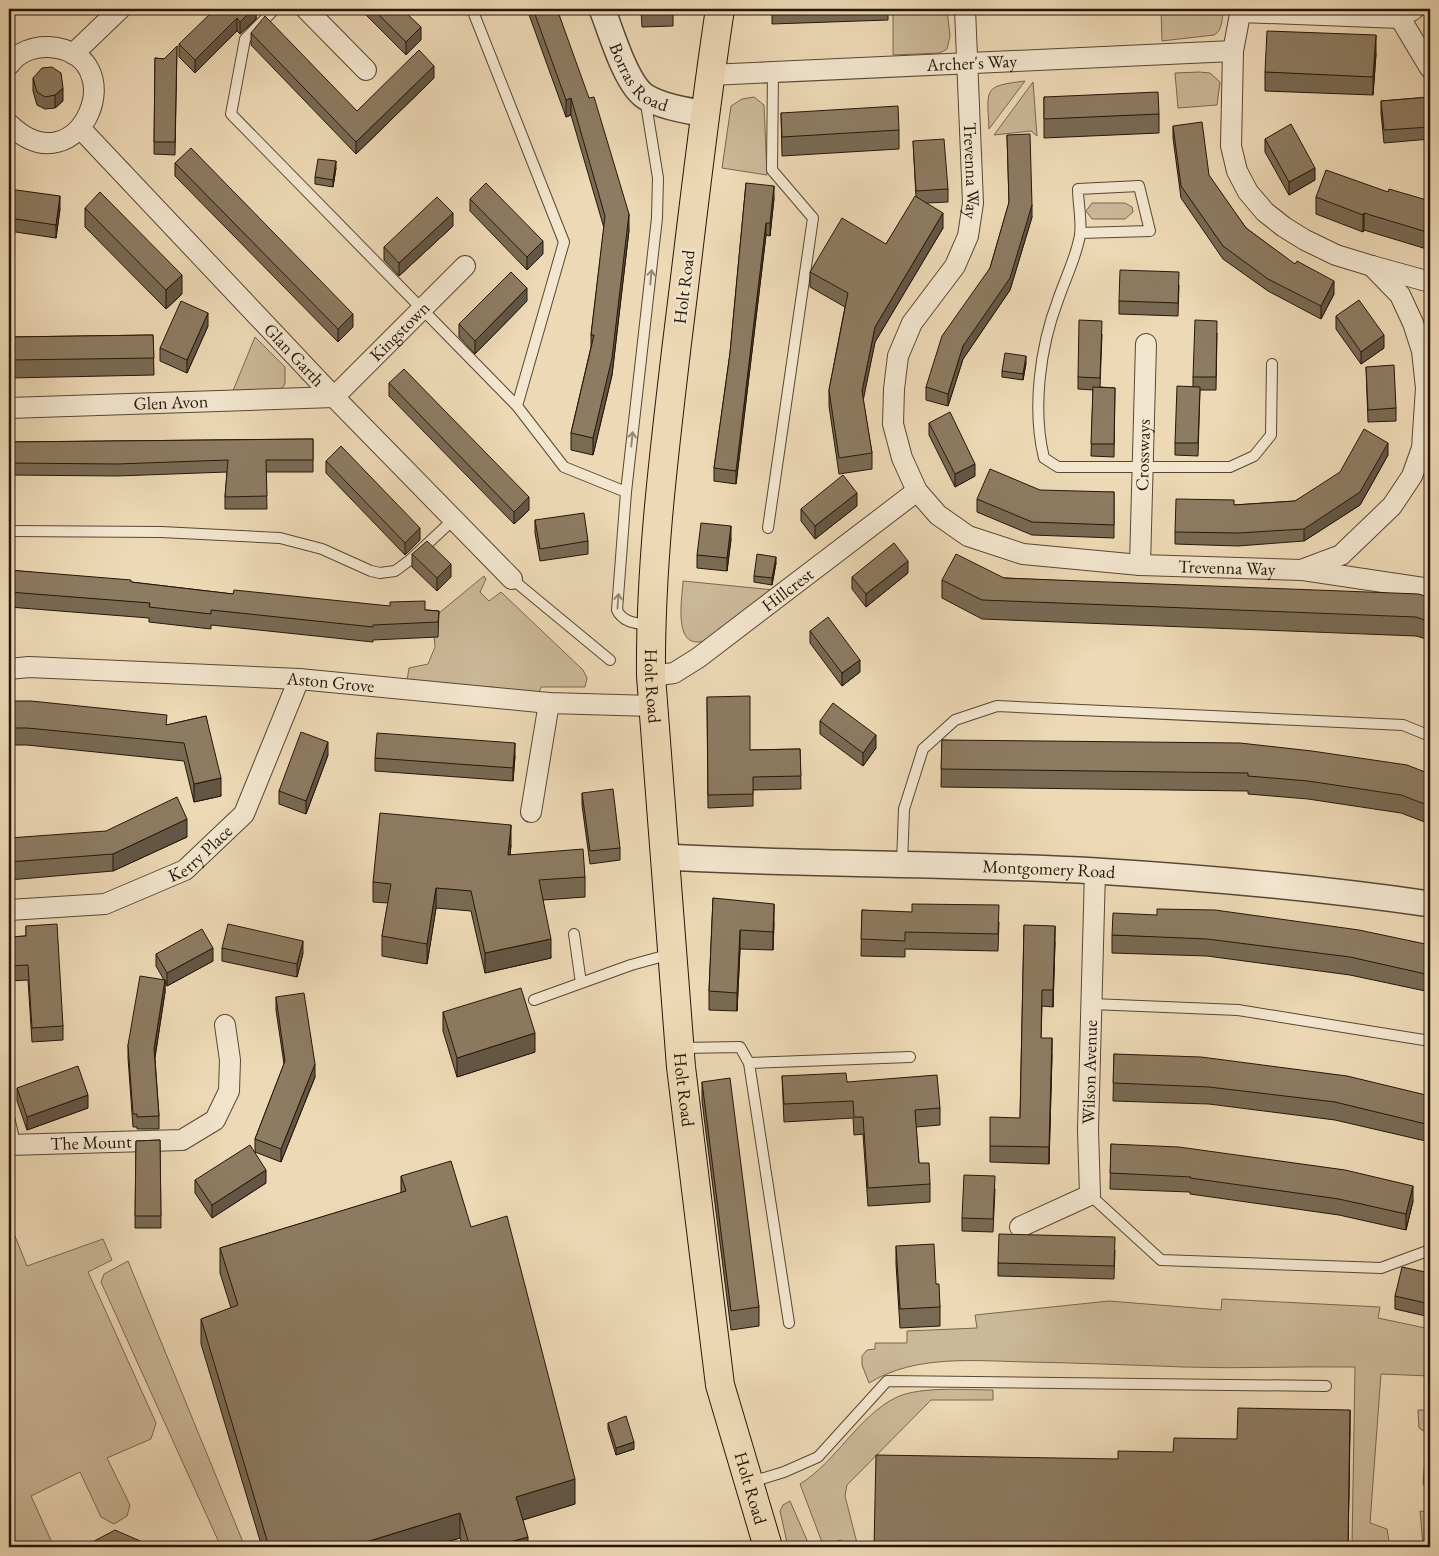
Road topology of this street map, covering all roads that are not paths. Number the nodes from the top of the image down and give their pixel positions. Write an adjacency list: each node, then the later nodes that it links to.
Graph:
1 (120, 9): 11 (street)
2 (275, 9): 26 (lane)
3 (306, 9): 15 (street)
4 (472, 9): 30 (lane)
5 (602, 9): 18 (street, Borras Road)
6 (720, 9): 17 (main road, Holt Road)
7 (965, 9): 13 (street, Trevenna Way)
8 (1241, 11): 9 (street); 10 (street, Trevenna Way)
9 (1407, 14): 14 (street)
10 (1234, 52): 13 (street, Archer's Way); 24 (street, Trevenna Way)
11 (73, 54): 12 (street); 21 (street)
12 (10, 60)
13 (968, 63): 16 (street, Archer's Way); 33 (street, Trevenna Way)
14 (1430, 68)
15 (366, 70)
16 (774, 71): 17 (street, Archer's Way); 36 (lane)
17 (710, 75): 19 (main road, Holt Road)
18 (644, 96): 19 (street, Borras Road); 34 (lane, Holt Road, one-way to 18)
19 (705, 114): 42 (main road, Holt Road)
20 (9, 124): 21 (street)
21 (80, 128): 29 (street, Glan Garth)
22 (1080, 234): 22 (lane); 32 (lane)
23 (465, 266): 26 (street, Kingstown)
24 (1372, 266): 25 (street); 39 (street, Trevenna Way)
25 (1430, 282)
26 (422, 309): 29 (street, Kingstown); 30 (lane)
27 (1146, 344): 32 (street, Crossways)
28 (1272, 364): 32 (lane)
29 (334, 397): 31 (street, Glen Avon); 35 (street, Glan Garth)
30 (517, 406): 34 (lane)
31 (9, 408)
32 (1143, 466): 38 (street, Crossways)
33 (917, 491): 38 (street, Trevenna Way); 45 (street, Hillcrest)
34 (626, 492): 42 (lane, Holt Road, one-way to 34)
35 (454, 519): 37 (lane); 40 (street, Glan Garth)
36 (768, 528)
37 (9, 530)
38 (1140, 565): 39 (street, Trevenna Way)
39 (1301, 570): 41 (street)
40 (512, 579): 43 (lane)
41 (1430, 589)
42 (651, 626): 45 (main road, Holt Road)
43 (610, 660)
44 (9, 669): 46 (street, Aston Grove)
45 (651, 676): 48 (main road, Holt Road)
46 (299, 679): 47 (street, Aston Grove); 55 (street, Kerry Place)
47 (549, 703): 48 (street, Aston Grove); 50 (street)
48 (652, 706): 51 (main road, Holt Road)
49 (1430, 736): 52 (lane)
50 (531, 812)
51 (665, 856): 52 (street, Montgomery Road); 57 (main road, Holt Road)
52 (902, 865): 53 (street, Montgomery Road)
53 (1095, 871): 54 (street, Montgomery Road); 60 (street, Wilson Avenue)
54 (1430, 904)
55 (9, 910)
56 (574, 934): 58 (lane)
57 (672, 954): 58 (lane); 63 (main road, Holt Road)
58 (581, 983): 59 (lane)
59 (534, 1000)
60 (1092, 1004): 62 (lane); 68 (street, Wilson Avenue)
61 (225, 1025): 67 (street, The Mount)
62 (1430, 1041)
63 (680, 1048): 65 (lane); 73 (main road, Holt Road)
64 (910, 1057): 65 (lane)
65 (749, 1063): 71 (lane)
66 (9, 1117): 67 (lane)
67 (12, 1144)
68 (1090, 1195): 69 (street); 70 (lane)
69 (1020, 1227)
70 (1430, 1250)
71 (789, 1323)
72 (1326, 1386): 73 (lane)
73 (748, 1483): 74 (main road, Holt Road)
74 (768, 1547)

